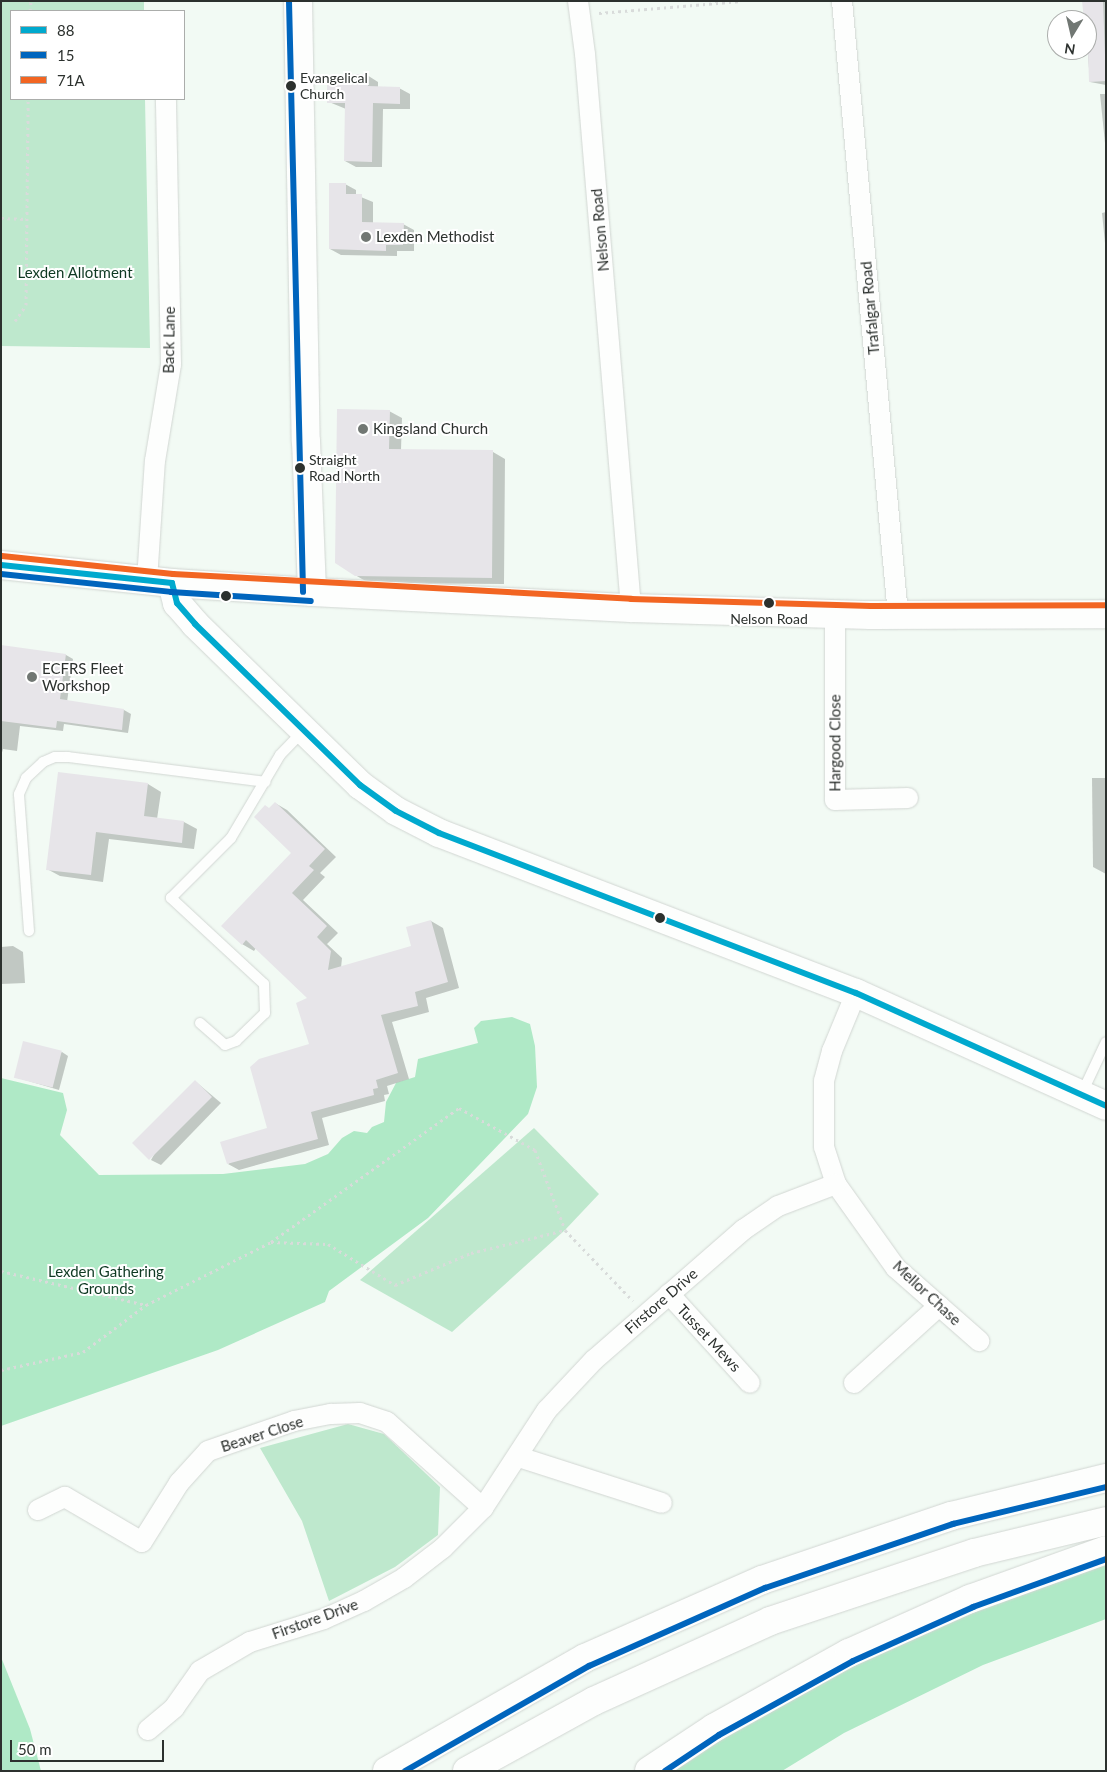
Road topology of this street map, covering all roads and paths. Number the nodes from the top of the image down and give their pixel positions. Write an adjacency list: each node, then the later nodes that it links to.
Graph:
1 (298, 1): 12 (main road)
2 (741, 1): 4 (path)
3 (842, 1): 16 (street, Trafalgar Road)
4 (580, 8): 13 (street, Nelson Road)
5 (28, 100): 8 (path)
6 (166, 100): 11 (street, Back Lane)
7 (1, 218): 8 (path)
8 (27, 219): 9 (path)
9 (15, 321)
10 (1, 565): 11 (main road)
11 (159, 581): 12 (main road); 17 (main road)
12 (312, 592): 13 (main road)
13 (631, 608): 14 (main road)
14 (835, 614): 16 (main road); 19 (street, Hargood Close)
15 (1106, 614): 16 (main road)
16 (898, 615)
17 (303, 731): 18 (lane); 21 (main road)
18 (264, 782): 20 (lane); 22 (lane)
19 (908, 798)
20 (29, 931)
21 (856, 993): 24 (main road); 26 (street, Mellor Chase)
22 (200, 1023)
23 (1106, 1042): 24 (lane)
24 (1081, 1094): 25 (main road)
25 (1106, 1106)
26 (836, 1184): 30 (street, Firstore Drive); 32 (street, Mellor Chase)
27 (565, 1230): 28 (path); 28 (path); 33 (path)
28 (271, 1242): 31 (path)
29 (1, 1271): 31 (path)
30 (669, 1294): 33 (street, Firstore Drive); 36 (street, Tusset Mews)
31 (146, 1305): 35 (path)
32 (940, 1306): 34 (street, Mellor Chase); 37 (street)
33 (645, 1314): 38 (street, Firstore Drive)
34 (979, 1341)
35 (1, 1370)
36 (750, 1383)
37 (854, 1384)
38 (518, 1457): 40 (street); 41 (street, Firstore Drive)
39 (1106, 1478): 46 (main road)
40 (662, 1503)
41 (483, 1508): 42 (street, Beaver Close); 45 (street, Firstore Drive)
42 (38, 1510)
43 (1106, 1522): 47 (main road)
44 (1106, 1550): 48 (main road)
45 (148, 1730)
46 (387, 1771)
47 (466, 1771)
48 (649, 1771)

